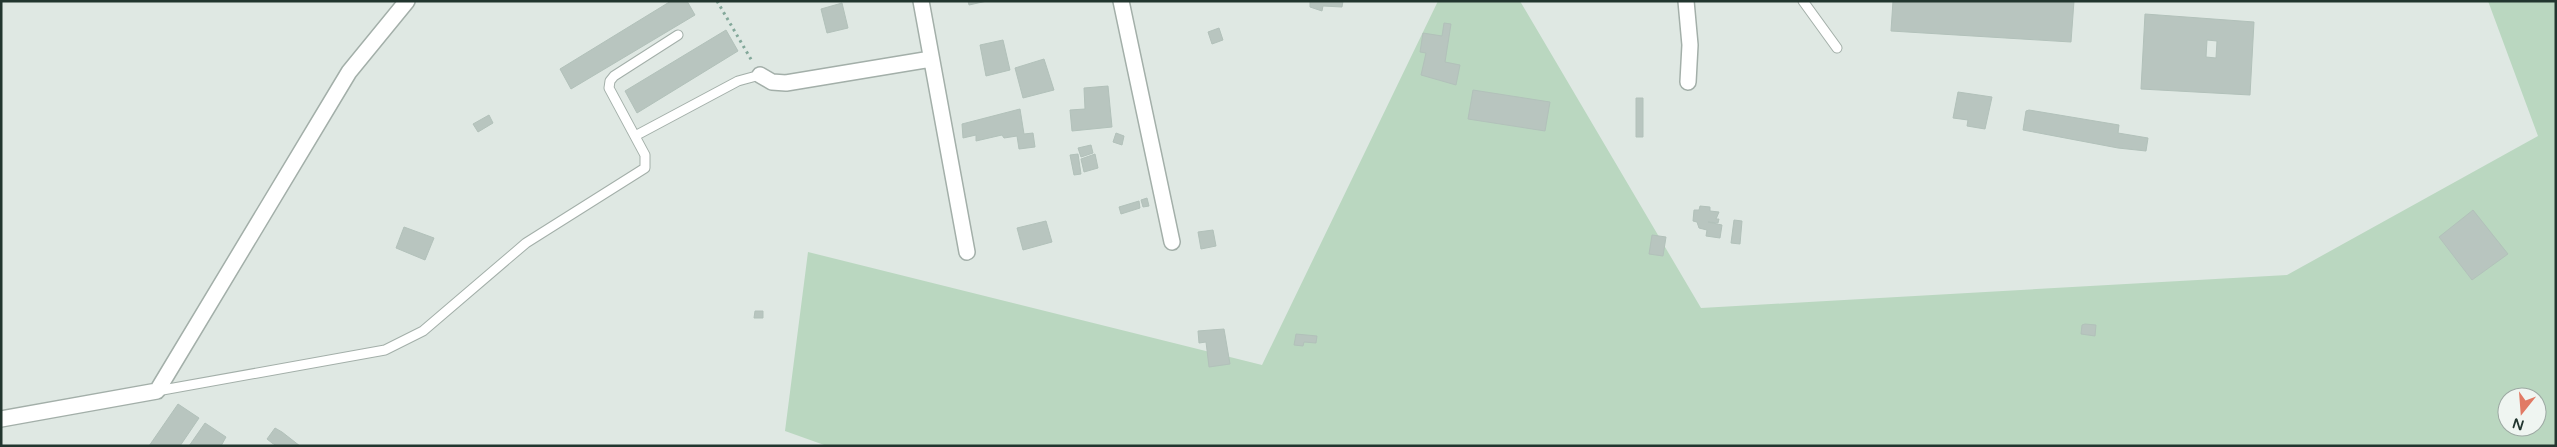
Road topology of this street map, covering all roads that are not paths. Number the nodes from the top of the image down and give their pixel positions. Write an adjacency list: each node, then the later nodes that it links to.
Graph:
1 (407, 1): 14 (street)
2 (921, 1): 8 (street)
3 (1121, 1): 12 (street)
4 (1686, 1): 10 (street)
5 (1803, 1): 7 (lane)
6 (678, 35): 11 (lane)
7 (1837, 48)
8 (931, 59): 9 (street); 13 (street)
9 (760, 75): 11 (lane)
10 (1688, 82)
11 (635, 136): 14 (lane)
12 (1172, 242)
13 (967, 252)
14 (157, 391): 15 (street)
15 (1, 420)

